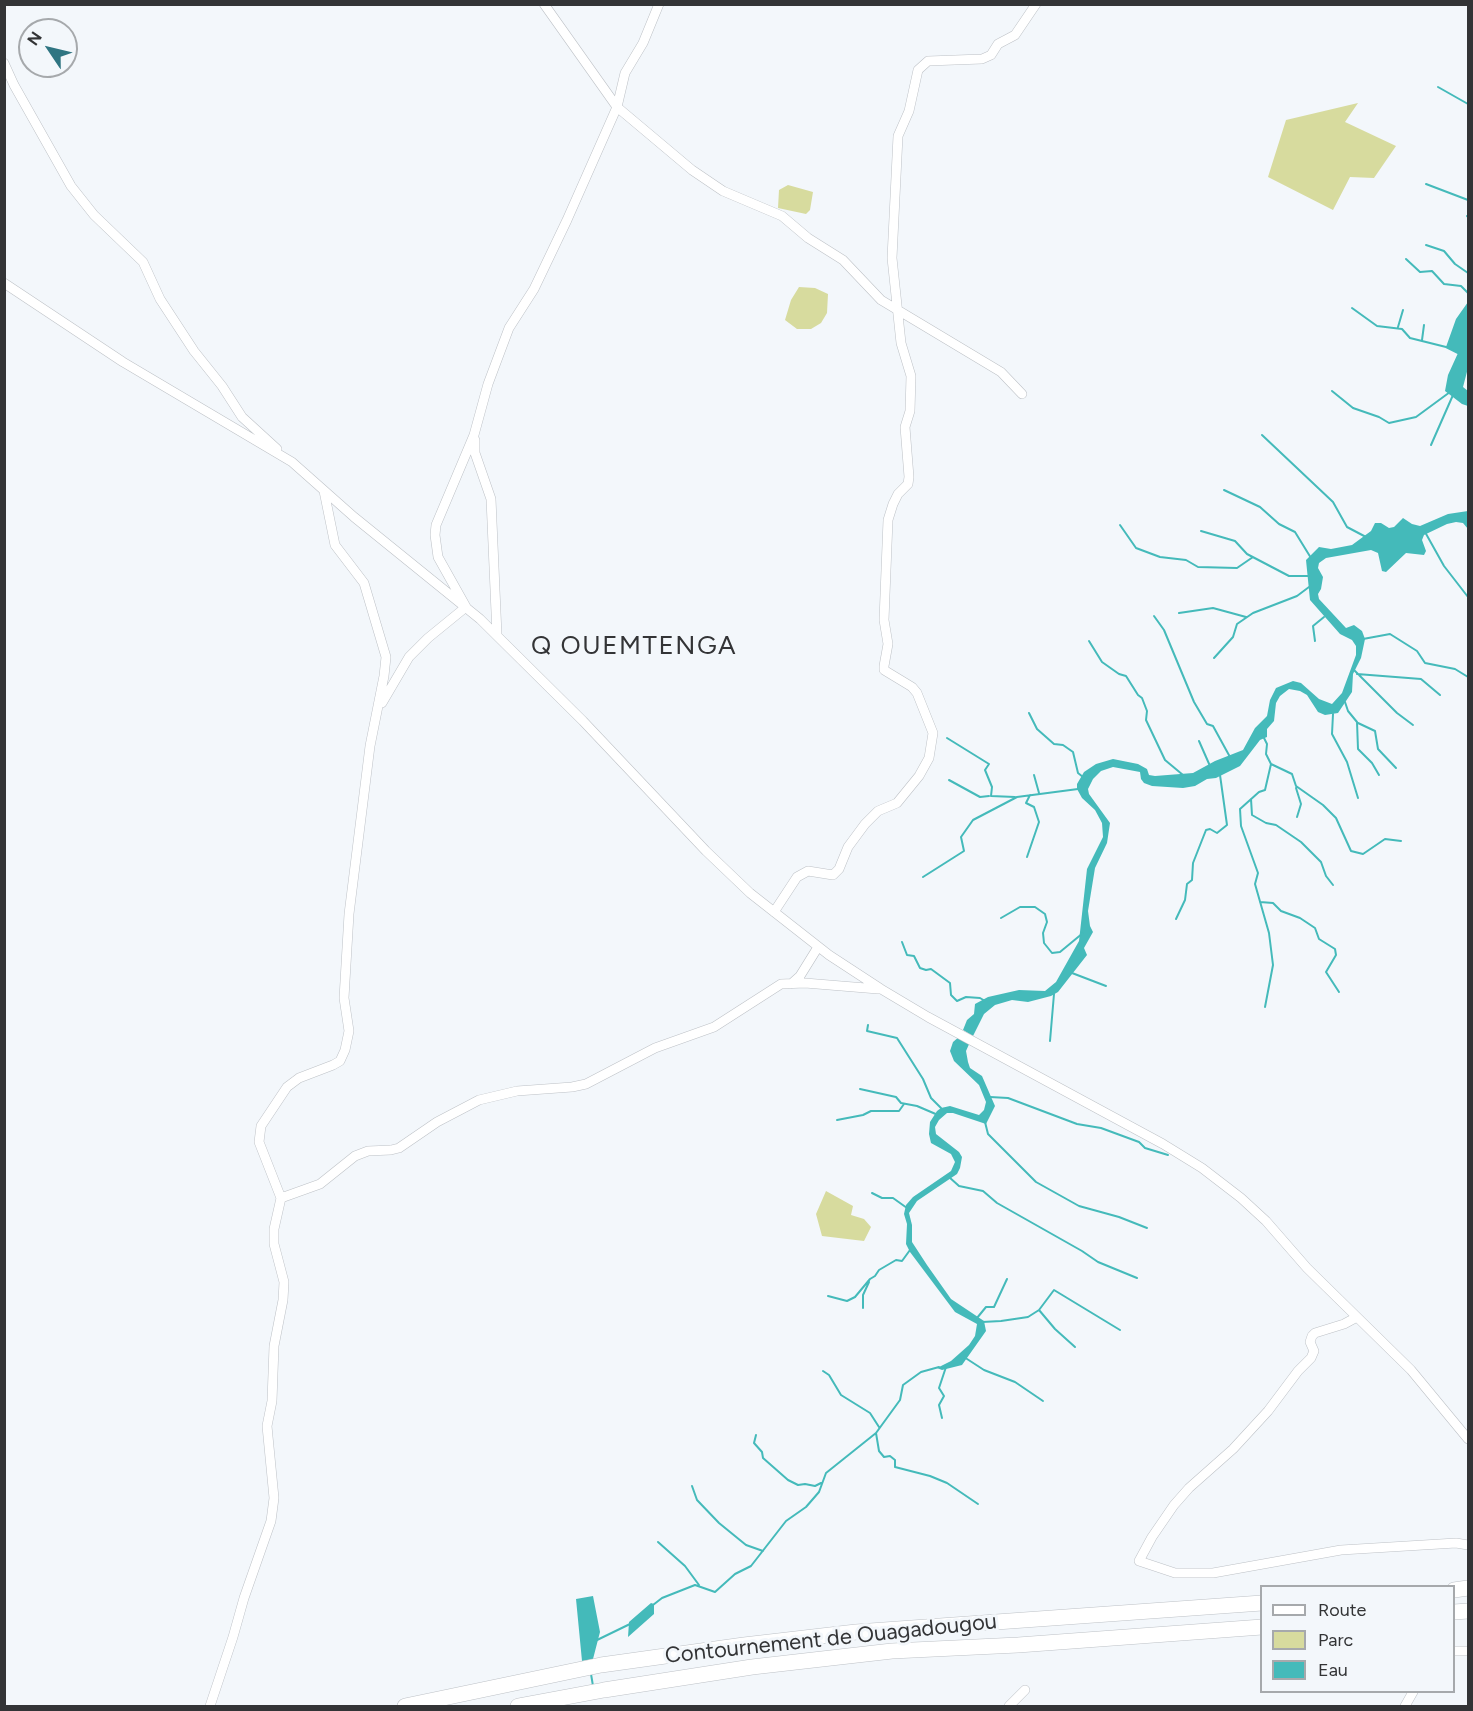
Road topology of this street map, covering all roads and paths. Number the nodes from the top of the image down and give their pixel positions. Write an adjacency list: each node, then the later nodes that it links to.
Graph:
1 (544, 4): 5 (street)
2 (659, 4): 5 (street)
3 (1036, 4): 7 (street)
4 (4, 63): 10 (street)
5 (617, 107): 7 (street); 9 (street)
6 (4, 283): 10 (street)
7 (896, 311): 8 (street); 15 (street)
8 (1022, 394)
9 (474, 435): 12 (street); 13 (street)
10 (292, 462): 11 (street)
11 (324, 491): 12 (street); 14 (street)
12 (465, 607): 13 (street); 14 (street)
13 (496, 635): 15 (street)
14 (377, 710): 19 (street)
15 (774, 912): 16 (street)
16 (818, 947): 17 (street); 18 (street)
17 (790, 984): 18 (street); 19 (street)
18 (880, 989): 20 (street)
19 (281, 1198): 27 (street)
20 (1357, 1317): 21 (street); 22 (street)
21 (1468, 1439)
22 (1468, 1545)
23 (1260, 1603): 28 (highway, Contournement de Ouagadougou)
24 (1260, 1626): 29 (highway, Contournement de Ouagadougou)
25 (1025, 1690): 30 (street)
26 (1412, 1693): 31 (street)
27 (210, 1707)
28 (405, 1707)
29 (518, 1707)
30 (1009, 1707)
31 (1405, 1707)

